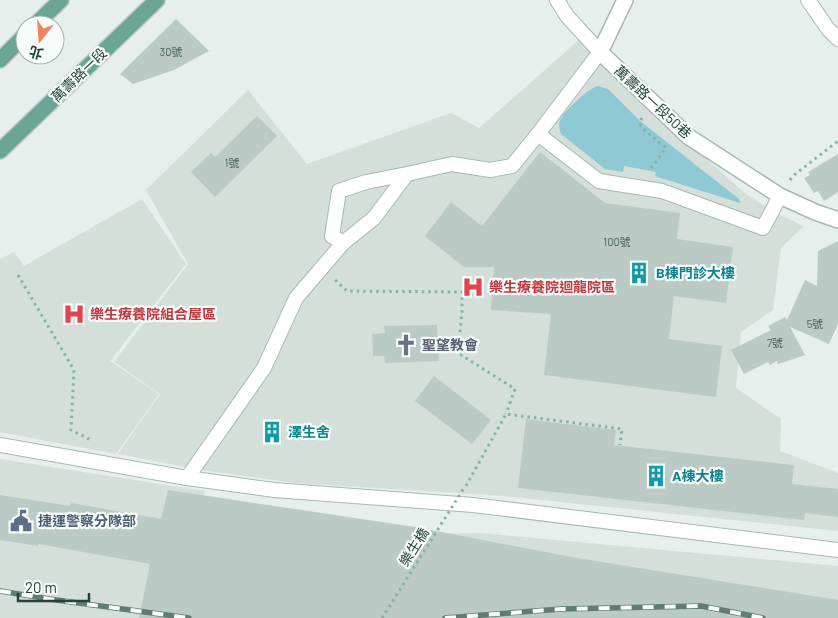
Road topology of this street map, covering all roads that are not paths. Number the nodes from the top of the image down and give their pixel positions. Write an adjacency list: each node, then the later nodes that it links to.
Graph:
1 (61, 0): 6 (main road)
2 (157, 0): 12 (main road, 萬壽路一段)
3 (557, 0): 9 (lane)
4 (625, 0): 9 (street)
5 (808, 0): 7 (lane)
6 (45, 15)
7 (838, 39)
8 (15, 45): 10 (main road)
9 (600, 52): 11 (lane); 14 (street, 萬壽路一段50巷)
10 (0, 60)
11 (538, 134): 13 (lane); 14 (lane)
12 (0, 151)
13 (407, 174): 16 (lane); 16 (lane)
14 (780, 196): 15 (street, 萬壽路一段50巷)
15 (838, 220)
16 (343, 243): 18 (lane)
17 (0, 445): 18 (lane)
18 (187, 478): 19 (lane)
19 (838, 550)

